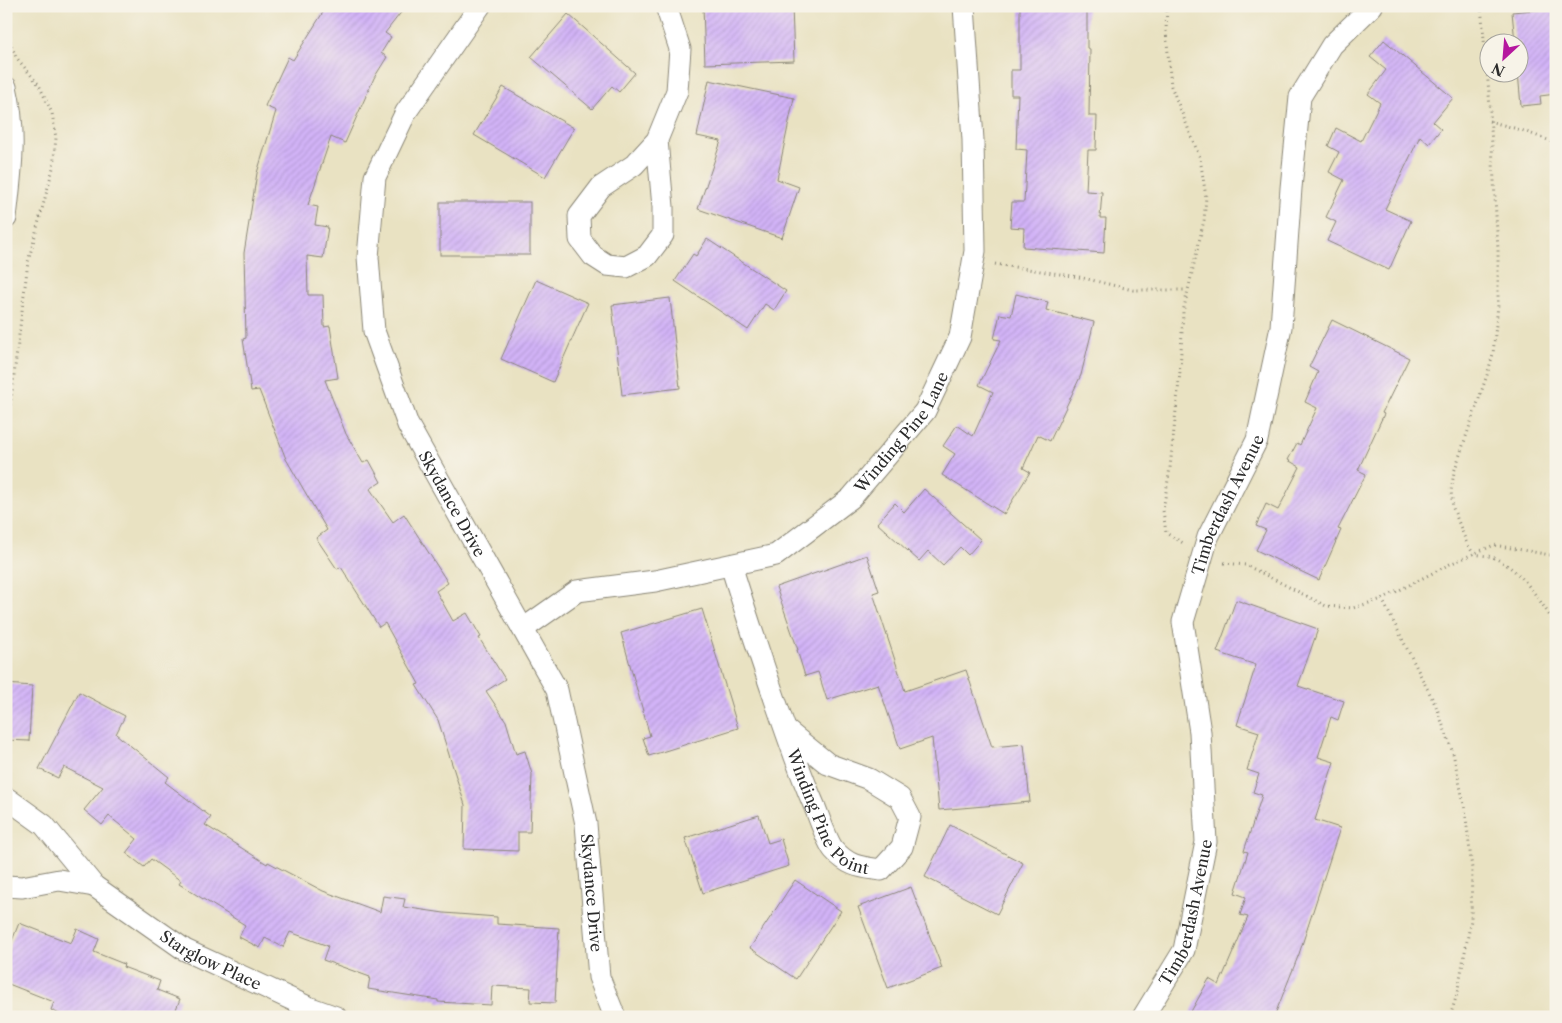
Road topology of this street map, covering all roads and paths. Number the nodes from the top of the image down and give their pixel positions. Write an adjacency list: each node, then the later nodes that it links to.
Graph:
1 (480, 6): 22 (street, Skydance Drive)
2 (666, 6): 10 (street)
3 (964, 6): 13 (street, Winding Pine Lane)
4 (1167, 6): 14 (path)
5 (1372, 6): 17 (street, Timberdash Avenue)
6 (1481, 6): 9 (path)
7 (6, 32): 15 (path)
8 (6, 87): 12 (street)
9 (1489, 121): 11 (path); 16 (path)
10 (657, 140): 10 (street)
11 (1556, 143)
12 (6, 218)
13 (973, 260): 14 (path); 19 (street, Winding Pine Lane)
14 (1187, 290): 17 (path)
15 (6, 440)
16 (1473, 553): 18 (path); 20 (path); 21 (path)
17 (1203, 555): 20 (path); 29 (street, Timberdash Avenue)
18 (1556, 556)
19 (731, 565): 22 (street, Winding Pine Lane); 23 (street, Winding Pine Point)
20 (1382, 599): 30 (path)
21 (1556, 625)
22 (523, 629): 28 (street, Skydance Drive)
23 (786, 730): 23 (street, Winding Pine Point)
24 (6, 799): 26 (street, Starglow Place)
25 (6, 886): 26 (street, Starglow Place)
26 (94, 886): 27 (street, Starglow Place)
27 (336, 1017)
28 (615, 1017)
29 (1143, 1017)
30 (1450, 1017)

